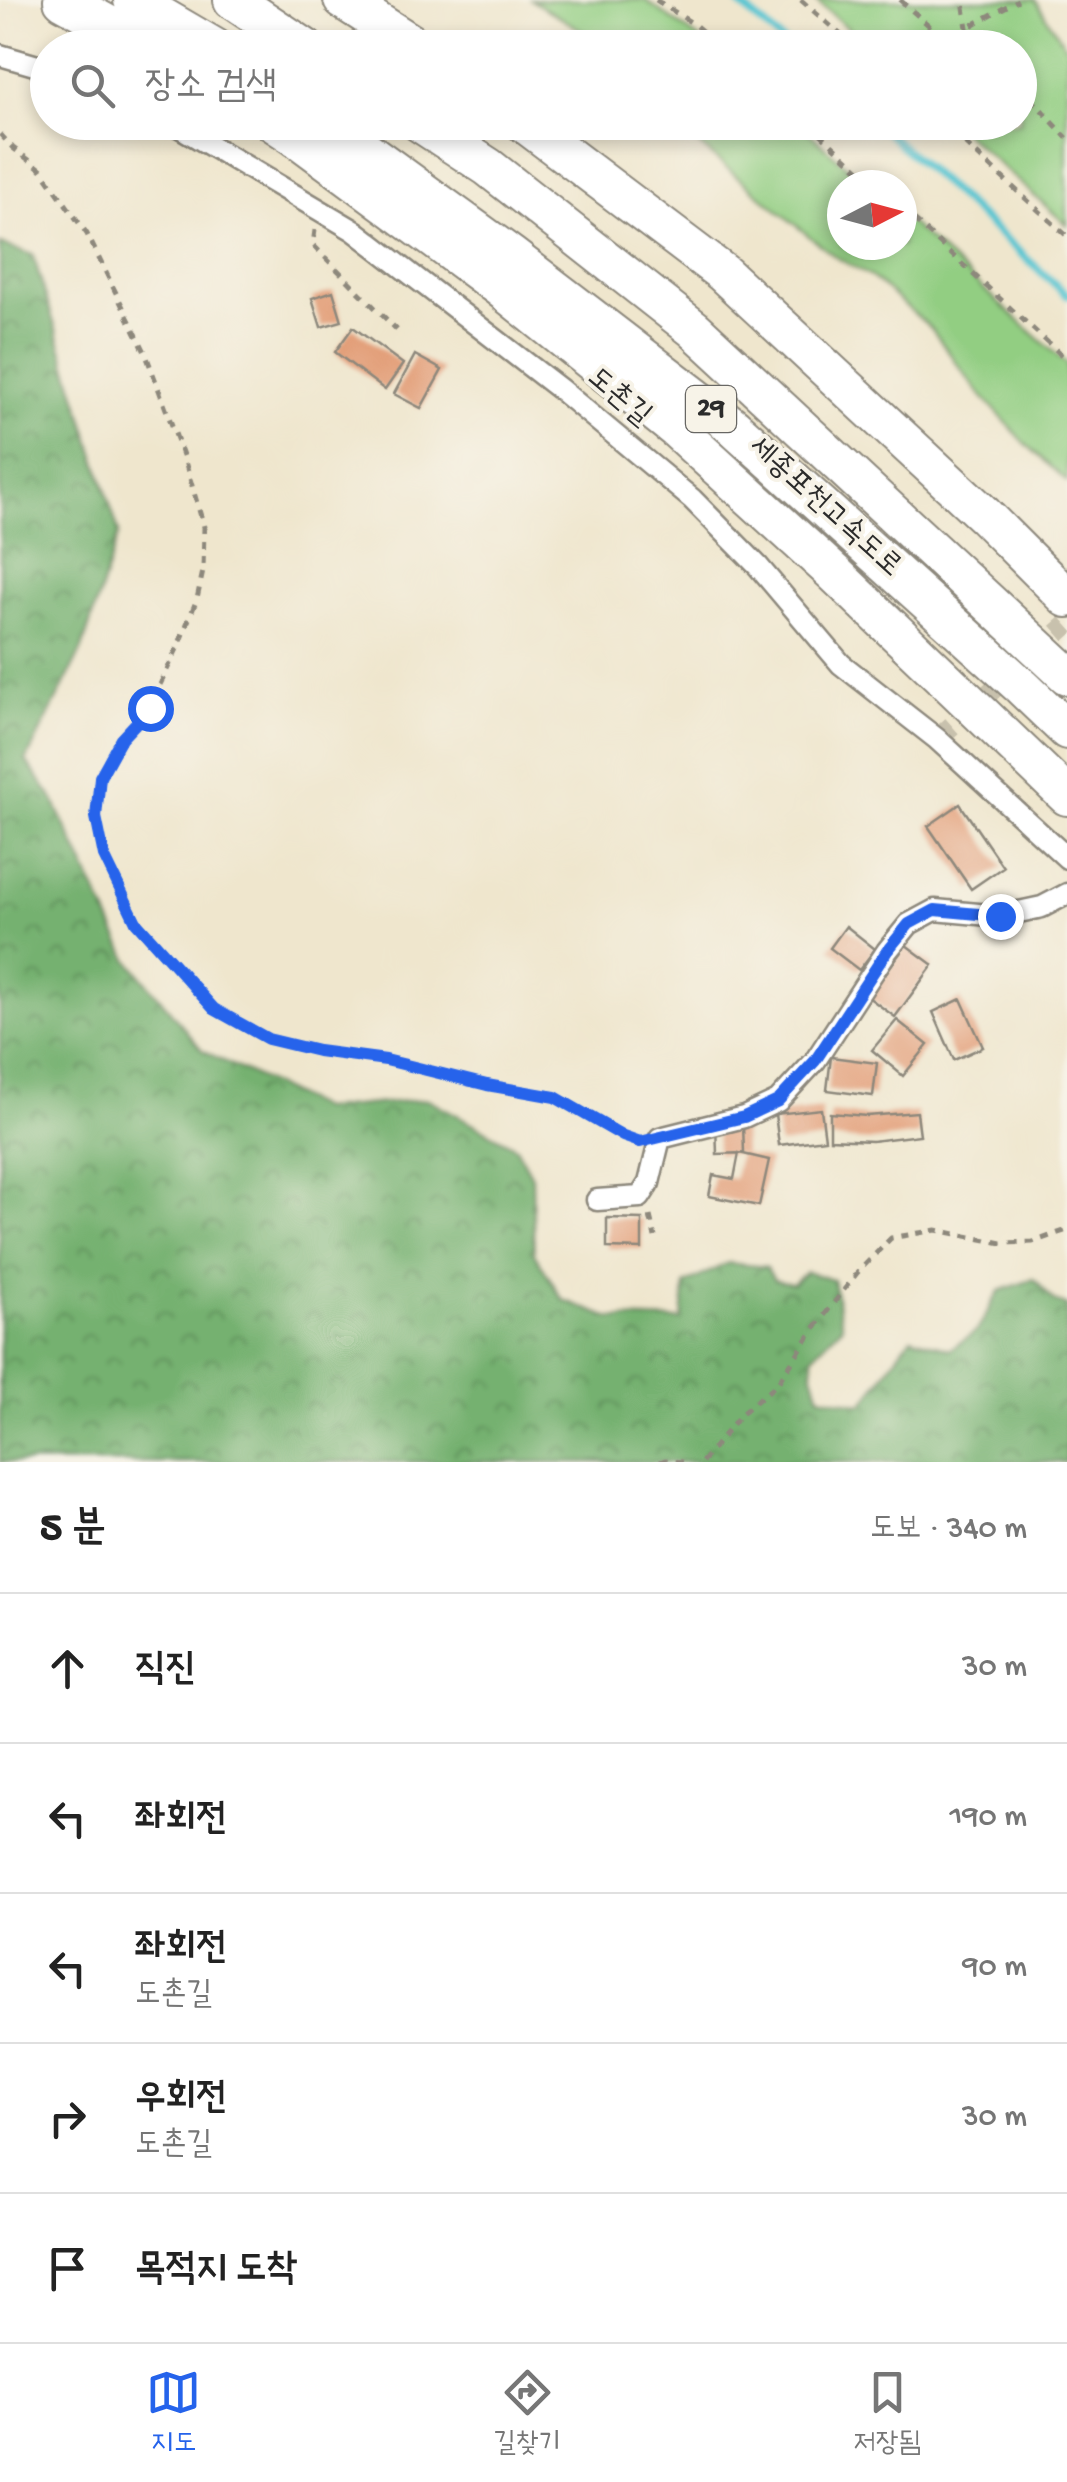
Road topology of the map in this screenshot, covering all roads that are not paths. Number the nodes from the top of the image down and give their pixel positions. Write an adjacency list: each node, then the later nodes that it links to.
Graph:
1 (63, 0): 5 (highway)
2 (133, 0): 6 (highway)
3 (233, 0): 7 (highway)
4 (343, 0): 8 (highway)
5 (117, 30)
6 (189, 30)
7 (278, 30)
8 (390, 30)
9 (0, 55): 10 (street)
10 (30, 64)
11 (202, 140): 20 (street, 도촌길)
12 (300, 140): 19 (highway)
13 (352, 140): 18 (highway, 세종포천고속도로 / 29)
14 (447, 140): 17 (highway, 세종포천고속도로 / 29)
15 (547, 140): 16 (highway)
16 (1067, 598)
17 (1067, 675)
18 (1067, 730)
19 (1067, 796)
20 (1067, 858)
21 (1067, 894): 22 (street)
22 (597, 1200)

